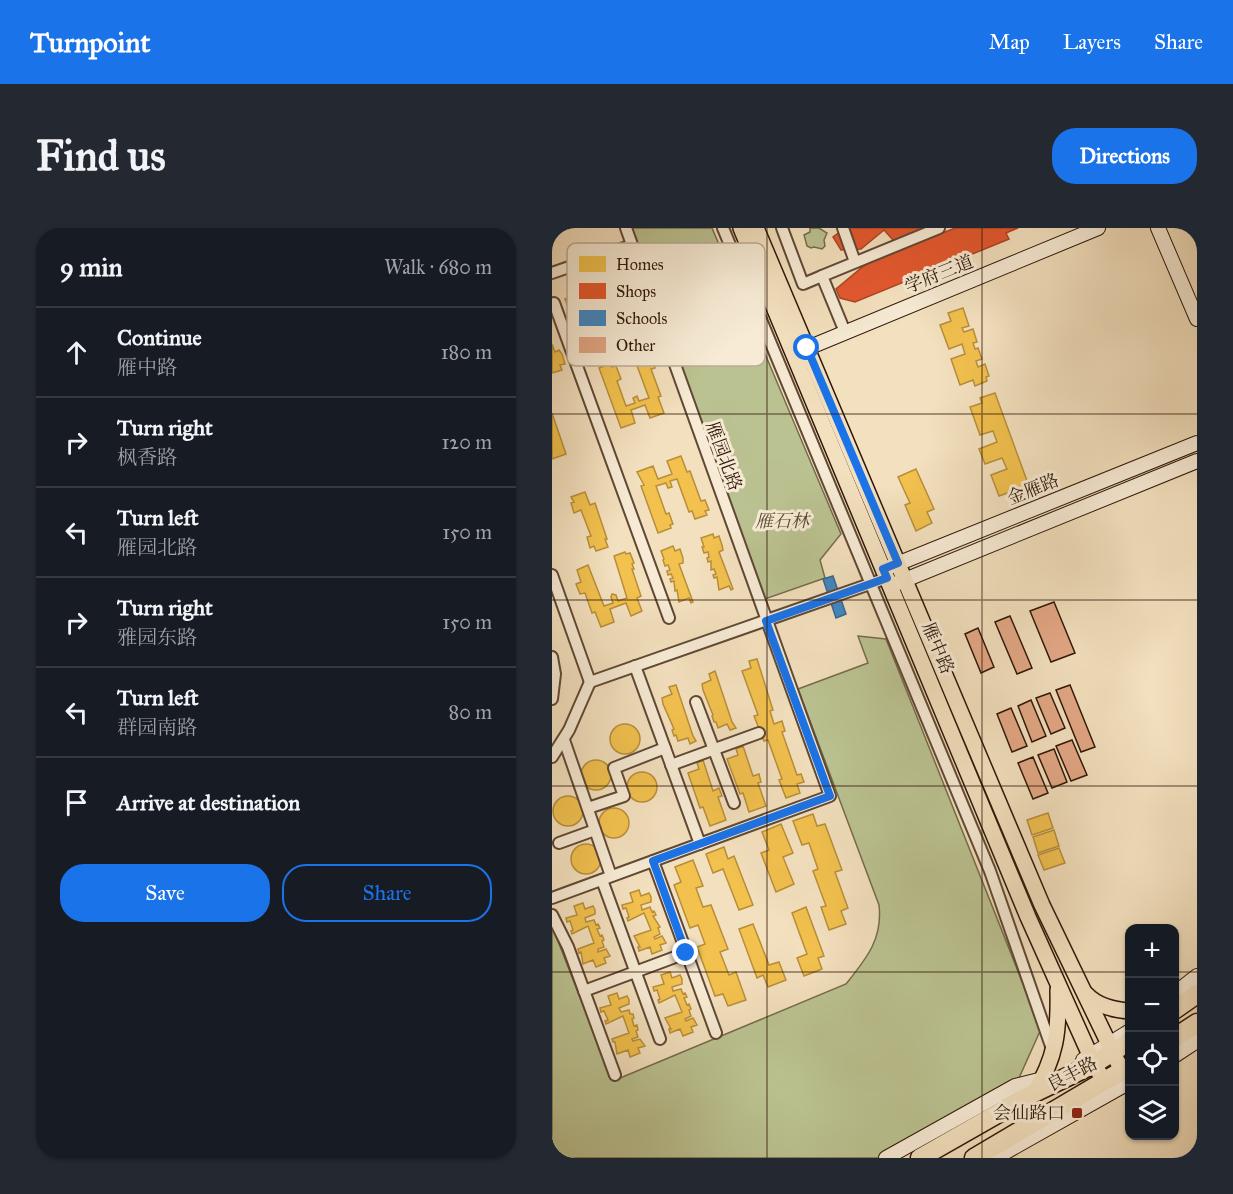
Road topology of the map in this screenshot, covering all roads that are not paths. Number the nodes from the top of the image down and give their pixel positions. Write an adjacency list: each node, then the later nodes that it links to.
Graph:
1 (626, 228): 10 (street, 雁园北路)
2 (723, 228): 11 (street)
3 (741, 228): 12 (main road, 雁中路)
4 (756, 228): 13 (main road, 雁中路)
5 (782, 228): 18 (street)
6 (843, 228): 15 (street)
7 (939, 228): 15 (street)
8 (1098, 228): 23 (street, 学府三道)
9 (1158, 228): 21 (street)
10 (631, 243)
11 (729, 243)
12 (748, 243)
13 (761, 243)
14 (765, 253): 25 (main road, 雁中路)
15 (855, 262): 18 (street)
16 (567, 268): 17 (street)
17 (552, 273)
18 (822, 276): 23 (street)
19 (765, 278): 25 (main road, 雁中路)
20 (554, 303): 24 (street)
21 (1197, 319)
22 (765, 330): 34 (street)
23 (845, 332): 25 (street, 学府三道)
24 (567, 339)
25 (800, 351): 30 (main road, 雁中路); 32 (main road, 雁中路)
26 (577, 366): 35 (street)
27 (675, 366): 36 (street, 雁园北路)
28 (1197, 443): 30 (street, 金雁路)
29 (1197, 461): 33 (street, 金雁路)
30 (898, 563): 32 (street, 金雁路); 33 (main road, 雁中路)
31 (552, 575): 39 (street)
32 (887, 578): 33 (street, 金雁路); 34 (street); 60 (main road, 雁中路)
33 (905, 579): 61 (main road, 雁中路)
34 (870, 584): 36 (street); 76 (street)
35 (669, 618)
36 (766, 621): 38 (street); 52 (street, 雁园北路)
37 (552, 657): 40 (street)
38 (635, 666): 39 (street); 44 (street)
39 (590, 682): 43 (street)
40 (552, 699)
41 (696, 702): 45 (street)
42 (759, 733): 45 (street)
43 (564, 740): 46 (street); 49 (street)
44 (665, 748): 47 (street); 49 (street)
45 (714, 750): 47 (street); 48 (street)
46 (552, 757)
47 (671, 765): 52 (street)
48 (734, 803)
49 (588, 808): 50 (street)
50 (595, 830): 51 (street); 54 (street)
51 (559, 843)
52 (700, 844): 53 (street)
53 (653, 861): 54 (street); 57 (street)
54 (607, 878): 55 (street); 58 (street)
55 (552, 898)
56 (552, 915): 63 (street)
57 (686, 953): 58 (street); 69 (street)
58 (636, 972): 63 (street); 71 (street)
59 (1197, 976): 62 (street)
60 (1058, 984): 76 (main road); 77 (main road, 雁中路)
61 (1081, 988): 66 (main road); 74 (main road, 雁中路)
62 (1179, 990)
63 (584, 991): 81 (street)
64 (1197, 994): 65 (highway)
65 (1179, 1007)
66 (1125, 1010)
67 (1197, 1023): 70 (highway)
68 (1129, 1032): 74 (street)
69 (716, 1033)
70 (1179, 1035)
71 (660, 1039)
72 (1197, 1041): 75 (street)
73 (1125, 1043): 74 (highway, 良丰路)
74 (1111, 1048): 77 (highway, 良丰路); 78 (main road, 雁中路)
75 (1179, 1053)
76 (1054, 1054): 83 (main road)
77 (1092, 1060): 82 (main road, 雁中路); 83 (highway, 良丰路)
78 (1125, 1070)
79 (1125, 1074): 82 (highway, 良丰路)
80 (1125, 1074): 87 (street)
81 (615, 1075)
82 (1104, 1081): 86 (highway, 良丰路)
83 (1039, 1086): 84 (street); 85 (highway, 良丰路)
84 (886, 1158)
85 (920, 1158)
86 (974, 1158)
87 (995, 1158)

